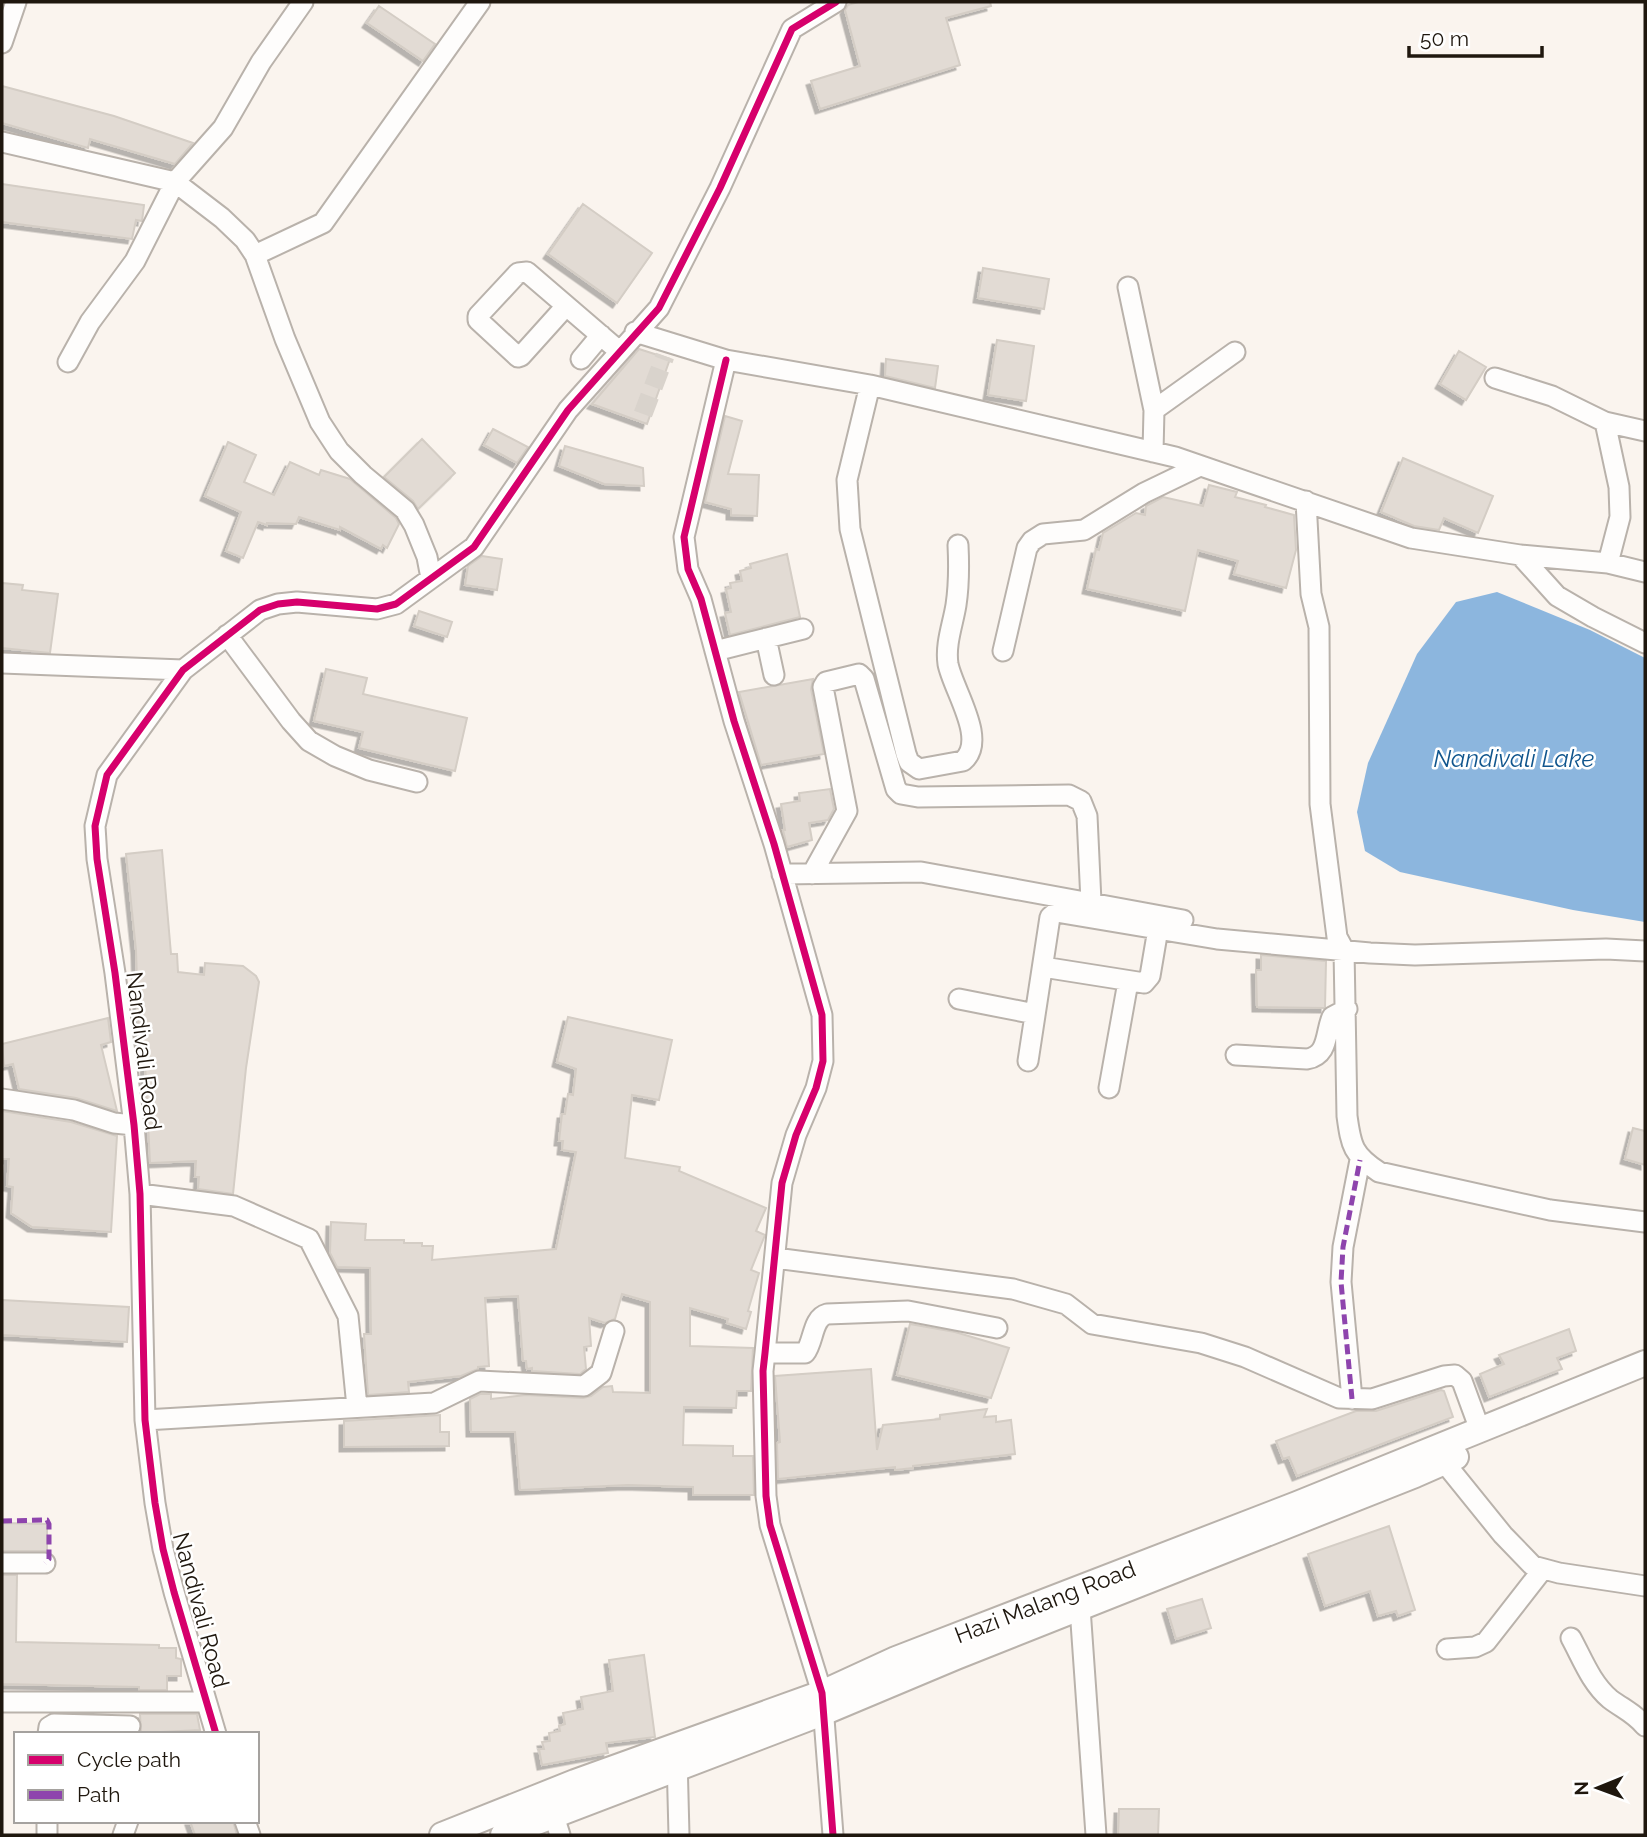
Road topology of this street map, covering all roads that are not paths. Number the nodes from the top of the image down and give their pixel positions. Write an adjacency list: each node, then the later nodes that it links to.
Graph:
1 (16, 2): 5 (street)
2 (303, 2): 7 (street)
3 (480, 2): 8 (street)
4 (836, 2): 11 (street, Nandivali Road)
5 (2, 43)
6 (2, 142): 7 (street)
7 (175, 182): 8 (street); 17 (street)
8 (255, 255): 30 (street)
9 (1128, 287): 20 (street)
10 (566, 306): 10 (street); 12 (street)
11 (635, 332): 13 (street, Nandivali Road); 16 (street)
12 (601, 335): 13 (street); 15 (street)
13 (619, 351): 30 (street, Nandivali Road)
14 (1235, 352): 20 (street)
15 (581, 359)
16 (726, 360): 19 (street); 35 (street)
17 (68, 362)
18 (1495, 378): 21 (street)
19 (870, 385): 23 (street); 26 (street)
20 (1154, 410): 23 (street)
21 (1605, 422): 22 (street); 28 (street)
22 (1645, 431)
23 (1153, 452): 24 (street)
24 (1200, 466): 25 (street); 36 (street)
25 (1306, 501): 27 (street); 45 (street)
26 (958, 545)
27 (1520, 555): 28 (street); 34 (street)
28 (1608, 563): 29 (street)
29 (1645, 572)
30 (431, 578): 32 (street, Nandivali Road)
31 (803, 629): 33 (street)
32 (227, 635): 38 (street, Nandivali Road); 40 (street)
33 (766, 638): 35 (street); 39 (street)
34 (1645, 643)
35 (715, 651): 41 (street)
36 (1003, 651)
37 (2, 663): 38 (street)
38 (183, 670): 56 (street, Nandivali Road)
39 (775, 675)
40 (416, 782)
41 (782, 874): 42 (street); 60 (street)
42 (812, 874): 43 (street); 43 (street)
43 (1091, 902): 45 (street)
44 (1158, 929): 45 (street); 47 (street); 48 (street)
45 (1340, 943): 46 (street); 50 (street)
46 (1645, 951)
47 (1043, 967): 48 (street); 51 (street)
48 (1128, 982): 54 (street)
49 (959, 999): 51 (street)
50 (1346, 1009): 52 (street); 57 (street)
51 (1035, 1014): 53 (street)
52 (1236, 1055)
53 (1028, 1061)
54 (1109, 1088)
55 (2, 1099): 56 (street)
56 (134, 1125): 58 (street, Nandivali Road)
57 (1360, 1160): 59 (street); 66 (street)
58 (140, 1194): 67 (street); 68 (street, Nandivali Road)
59 (1645, 1222)
60 (775, 1258): 63 (street); 66 (street)
61 (997, 1328): 63 (street)
62 (614, 1331): 67 (street)
63 (765, 1353): 81 (street)
64 (1645, 1363): 69 (main road, Hazi Malang Road)
65 (1645, 1380): 70 (main road, Hazi Malang Road)
66 (1352, 1399): 69 (street)
67 (357, 1407): 68 (street)
68 (145, 1420): 80 (street, Nandivali Road)
69 (1480, 1430): 70 (main road, Hazi Malang Road)
70 (1440, 1454): 73 (street); 75 (main road, Hazi Malang Road); 81 (main road, Hazi Malang Road)
71 (2, 1563): 72 (street)
72 (45, 1563)
73 (1542, 1569): 74 (street); 77 (street)
74 (1645, 1586)
75 (1080, 1608): 81 (main road, Hazi Malang Road); 92 (street)
76 (1571, 1637): 82 (street)
77 (1447, 1650)
78 (2, 1702): 79 (street)
79 (130, 1702): 80 (street); 83 (street)
80 (206, 1702): 85 (street, Nandivali Road)
81 (824, 1702): 86 (main road, Hazi Malang Road); 91 (street)
82 (1645, 1726)
83 (130, 1730): 84 (street)
84 (48, 1732)
85 (215, 1732)
86 (677, 1757): 87 (main road, Hazi Malang Road); 88 (main road, Hazi Malang Road); 90 (street)
87 (557, 1825): 88 (main road, Hazi Malang Road)
88 (494, 1829): 89 (main road, Hazi Malang Road)
89 (442, 1835)
90 (680, 1835)
91 (833, 1835)
92 (1096, 1835)

